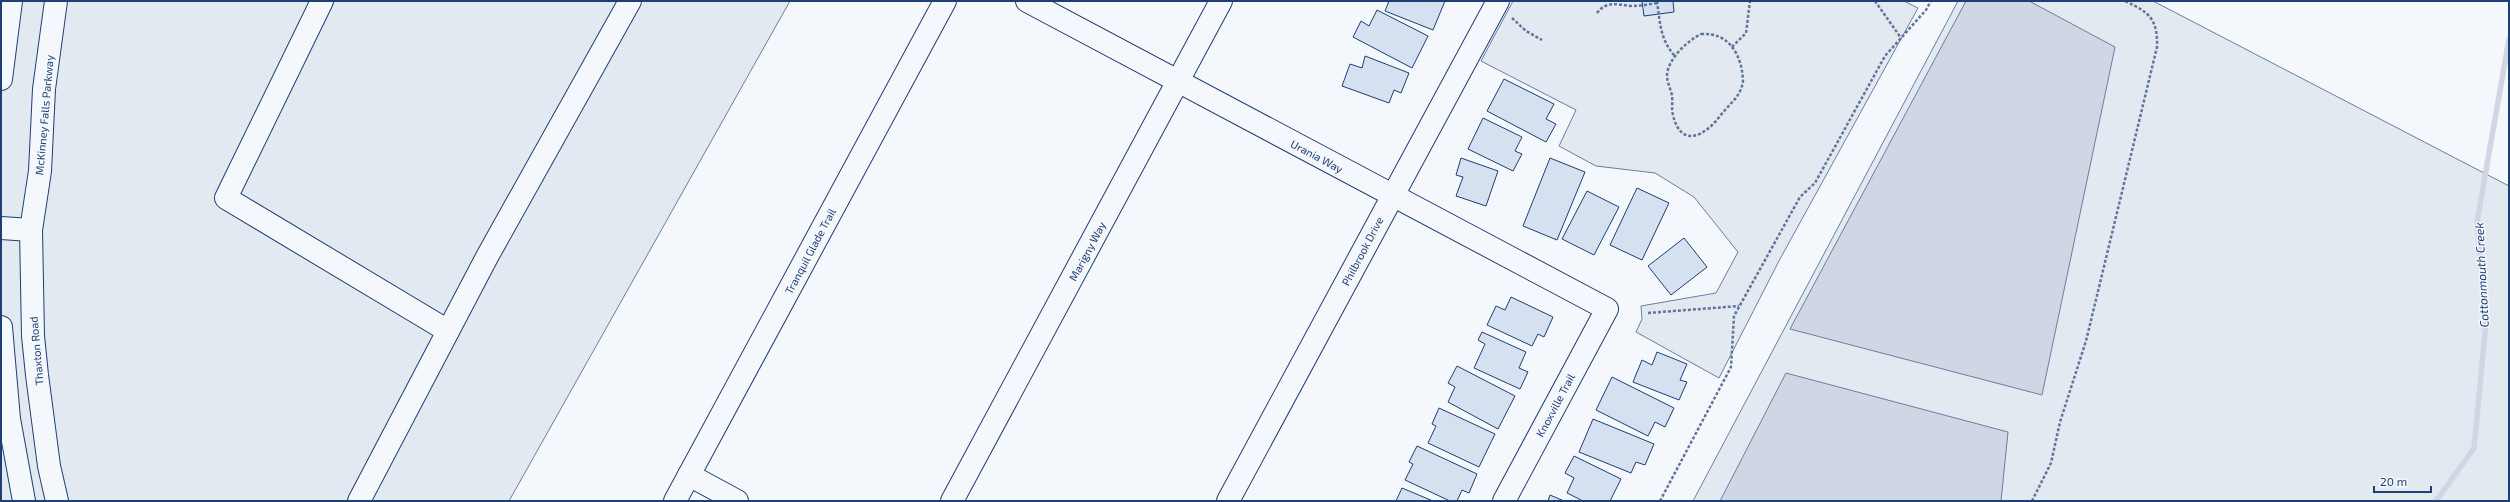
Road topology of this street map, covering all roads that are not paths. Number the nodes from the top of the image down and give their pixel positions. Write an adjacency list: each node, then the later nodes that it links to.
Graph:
1 (10, 1): 9 (street)
2 (56, 1): 13 (street, McKinney Falls Parkway)
3 (322, 1): 16 (street)
4 (630, 1): 16 (street)
5 (945, 1): 17 (street, Tranquil Glade Trail)
6 (1027, 1): 10 (street, Urania Way)
7 (1221, 1): 10 (street, Marigny Way)
8 (1504, 9): 11 (street, Philbrook Drive)
9 (1, 79)
10 (1178, 82): 11 (street, Urania Way); 23 (street, Marigny Way)
11 (1392, 196): 14 (street, Urania Way); 24 (street, Philbrook Drive)
12 (1, 228): 13 (street)
13 (31, 230): 19 (street, Thaxton Road)
14 (1607, 309): 25 (street, Knoxville Trail)
15 (1, 327): 18 (street)
16 (448, 331): 20 (street)
17 (689, 475): 21 (street, Tranquil Glade Trail); 22 (street)
18 (24, 501)
19 (58, 501)
20 (359, 501)
21 (675, 501)
22 (737, 501)
23 (952, 501)
24 (1228, 501)
25 (1504, 501)

